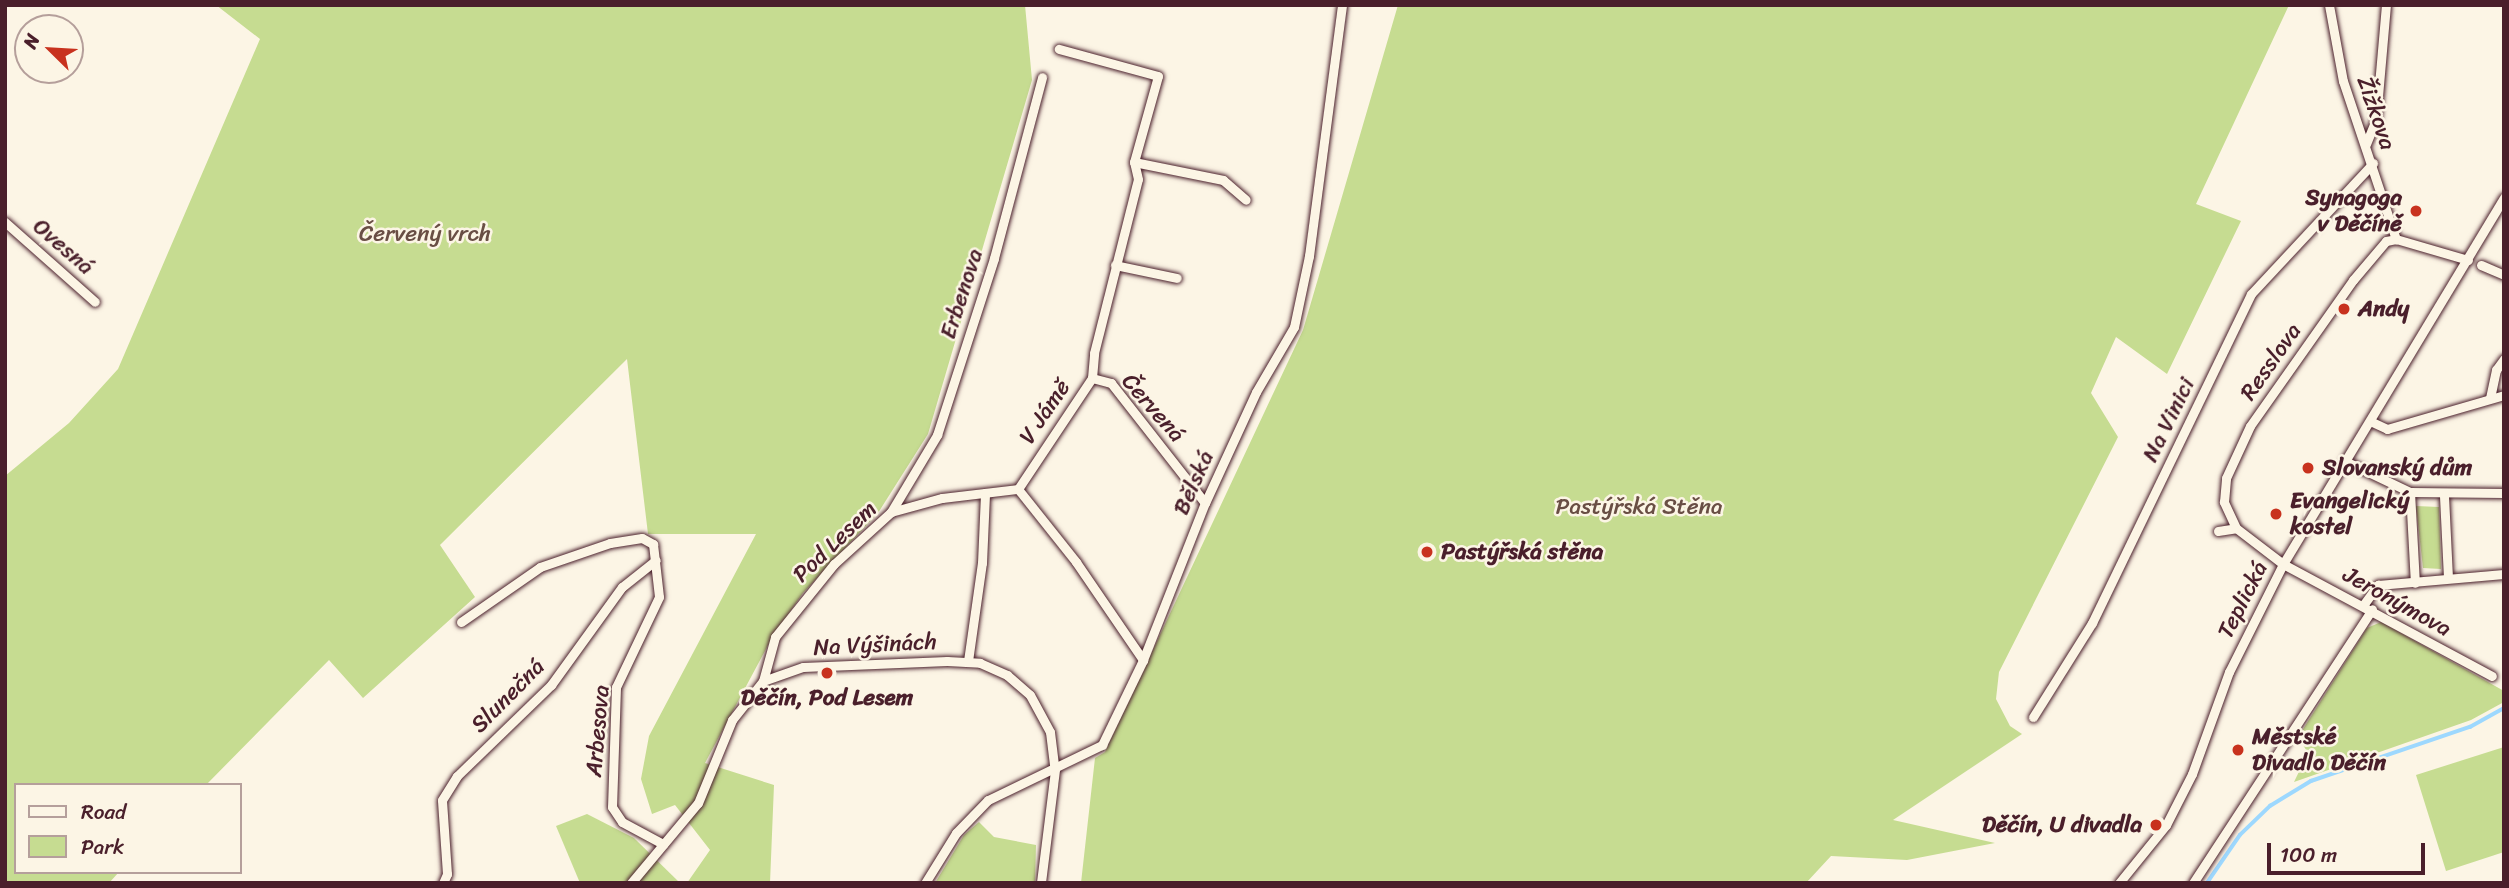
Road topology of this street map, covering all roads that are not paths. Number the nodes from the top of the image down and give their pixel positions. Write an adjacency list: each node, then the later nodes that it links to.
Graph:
1 (1342, 5): 30 (street, Bělská)
2 (2329, 5): 6 (street, Žižkova)
3 (2386, 5): 6 (street)
4 (1059, 49): 7 (street, V Jámě)
5 (1042, 77): 31 (street, Erbenova)
6 (2365, 145): 8 (street, Žižkova)
7 (1134, 162): 10 (street); 14 (street, V Jámě)
8 (2373, 163): 12 (street, Žižkova); 45 (street, Na Vinici)
9 (2504, 197): 13 (street, Teplická)
10 (1246, 200)
11 (5, 222): 18 (street, Ovesná)
12 (2396, 239): 13 (street); 32 (street, Resslova)
13 (2468, 260): 23 (street, Teplická)
14 (1115, 265): 17 (street); 20 (street, V Jámě)
15 (2481, 265): 16 (street)
16 (2504, 275)
17 (1177, 278)
18 (95, 302)
19 (2504, 359): 22 (street)
20 (1092, 378): 25 (street, V Jámě); 30 (street, Červená)
21 (2504, 395): 22 (street)
22 (2490, 398): 23 (street)
23 (2370, 421): 24 (street, Teplická)
24 (2345, 461): 26 (street); 35 (street, Teplická)
25 (1018, 489): 27 (street); 41 (street)
26 (2410, 492): 29 (street); 38 (street)
27 (985, 493): 31 (street, Pod Lesem); 42 (street)
28 (2504, 493): 29 (street)
29 (2444, 496): 37 (street)
30 (1205, 503): 41 (street, Bělská)
31 (891, 512): 44 (street, Pod Lesem)
32 (2236, 528): 33 (street); 35 (street, Jeronýmova)
33 (2218, 531)
34 (656, 560): 40 (street); 47 (street, Arbesova); 48 (street, Slunečná)
35 (2283, 564): 39 (street, Jeronýmova); 52 (street, Teplická)
36 (2504, 574): 37 (street)
37 (2448, 577): 38 (street)
38 (2415, 583): 39 (street)
39 (2368, 607): 43 (street, Jeronýmova); 53 (street)
40 (461, 622)
41 (1143, 660): 46 (street, Bělská)
42 (968, 661): 44 (street, Na Výšinách); 46 (street, Na Výšinách)
43 (2492, 676)
44 (763, 681): 47 (street)
45 (2033, 717)
46 (1055, 770): 50 (street, Bělská); 51 (street, Na Výšinách)
47 (663, 844): 49 (street)
48 (443, 883)
49 (631, 883)
50 (925, 883)
51 (1041, 883)
52 (2119, 883)
53 (2193, 883)

